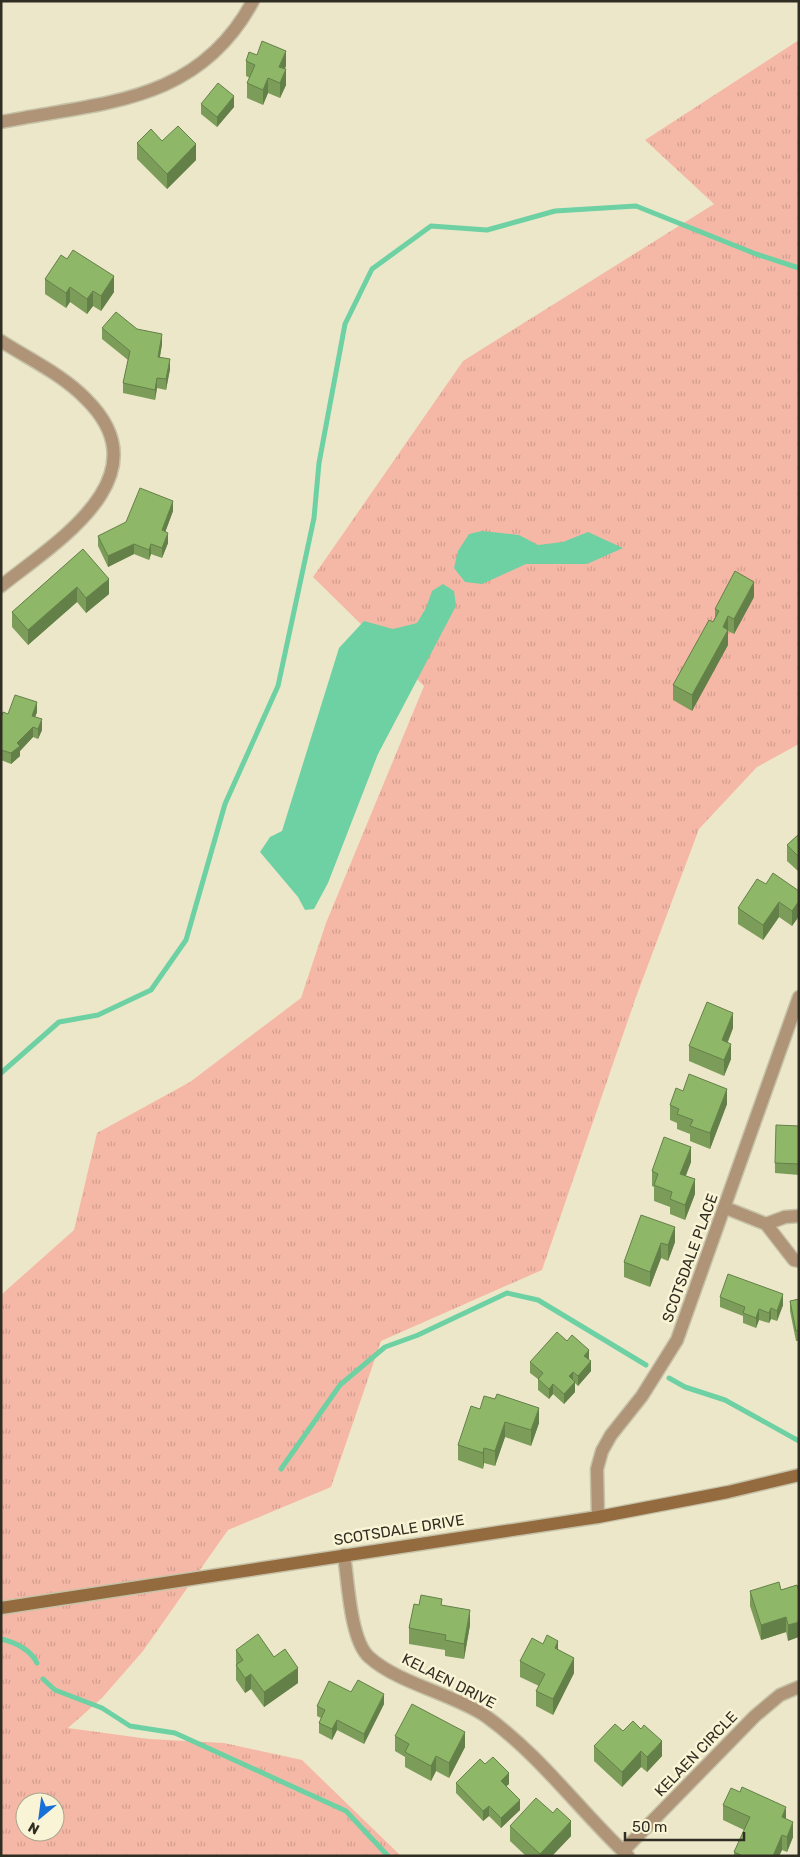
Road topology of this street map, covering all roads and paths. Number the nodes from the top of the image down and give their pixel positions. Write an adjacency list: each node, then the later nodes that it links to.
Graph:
1 (253, 1): 2 (street)
2 (1, 122)
3 (1, 341): 4 (street)
4 (1, 586)
5 (799, 997): 6 (street, SCOTSDALE PLACE)
6 (726, 1208): 8 (street); 11 (street, SCOTSDALE PLACE)
7 (799, 1216): 8 (street)
8 (766, 1224): 9 (street)
9 (799, 1261)
10 (799, 1475): 11 (street, SCOTSDALE DRIVE)
11 (598, 1517): 12 (street, SCOTSDALE DRIVE)
12 (344, 1555): 13 (street, SCOTSDALE DRIVE); 15 (street, KELAEN DRIVE)
13 (1, 1608)
14 (799, 1687): 15 (street, KELAEN CIRCLE)
15 (626, 1853)

